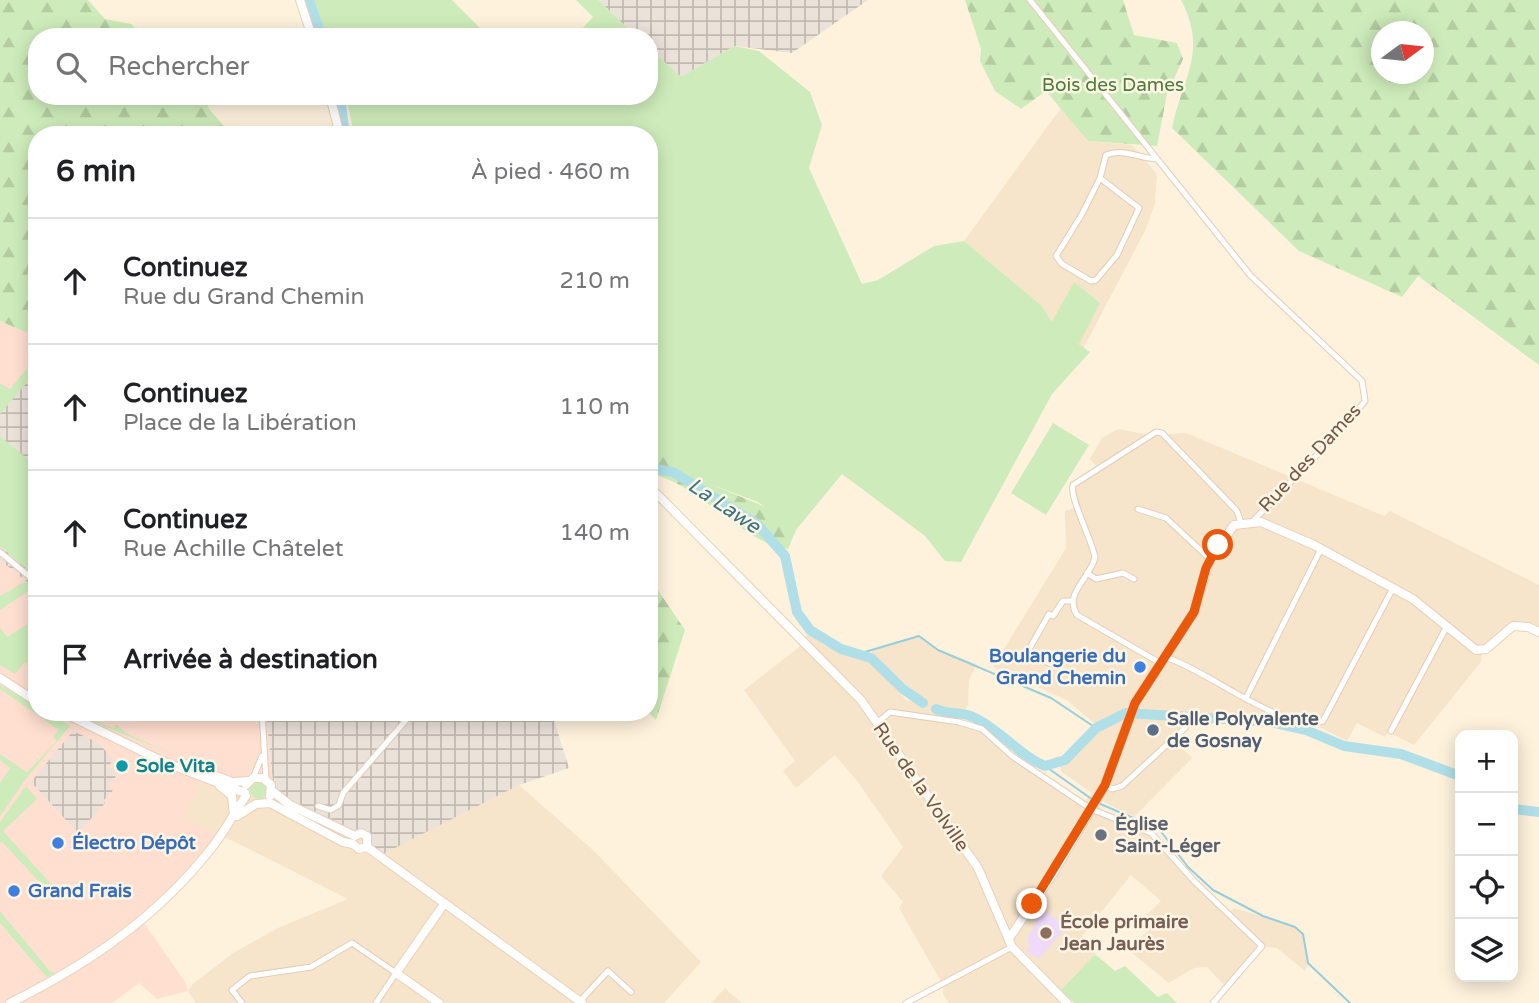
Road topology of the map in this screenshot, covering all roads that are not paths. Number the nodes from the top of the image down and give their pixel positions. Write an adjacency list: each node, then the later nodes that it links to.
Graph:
1 (300, 0): 3 (street)
2 (1030, 0): 6 (street, Rue des Dames)
3 (309, 28)
4 (332, 105): 5 (street)
5 (338, 126)
6 (1157, 159): 7 (street); 10 (street, Rue des Dames)
7 (1100, 178): 7 (street)
8 (658, 495): 31 (street, Rue de la Volville)
9 (1138, 509): 14 (street)
10 (1253, 521): 11 (street); 12 (street)
11 (1241, 523): 14 (street); 15 (street)
12 (1321, 549): 18 (street); 27 (street)
13 (0, 552): 16 (street)
14 (1210, 559): 22 (street)
15 (1087, 573): 17 (street); 19 (street)
16 (28, 575)
17 (1133, 579)
18 (1393, 588): 20 (street); 27 (street)
19 (1072, 601): 22 (street); 23 (street)
20 (1447, 626): 21 (street); 33 (street)
21 (1539, 632)
22 (1164, 661): 27 (street); 39 (street)
23 (1051, 664)
24 (0, 677): 25 (street); 26 (street)
25 (28, 691)
26 (28, 696)
27 (1246, 698)
28 (81, 721): 35 (street)
29 (261, 721): 34 (street)
30 (405, 721): 44 (street)
31 (876, 724): 43 (street); 49 (street, Rue de la Volville)
32 (1185, 727): 39 (street)
33 (1391, 731)
34 (263, 753): 36 (street); 37 (street)
35 (156, 756): 36 (street); 38 (street)
36 (251, 779): 37 (street); 41 (street)
37 (266, 779): 40 (street)
38 (208, 780): 41 (street); 45 (street)
39 (1105, 785): 43 (street)
40 (272, 791): 42 (street); 46 (street)
41 (246, 795): 42 (street); 45 (street)
42 (260, 803): 45 (street); 46 (street)
43 (1094, 804): 49 (street); 60 (street)
44 (318, 806)
45 (234, 818): 54 (street)
46 (354, 840): 47 (street); 47 (street)
47 (367, 847): 48 (street)
48 (444, 904): 51 (street); 53 (street)
49 (1010, 937): 50 (street, Rue de la Volville)
50 (1012, 947): 58 (street); 59 (street)
51 (396, 973): 55 (street); 56 (street); 57 (street)
52 (631, 992): 53 (street)
53 (581, 1002)
54 (10, 1003)
55 (242, 1003)
56 (376, 1003)
57 (439, 1003)
58 (906, 1003)
59 (1067, 1003)
60 (1213, 1003)

